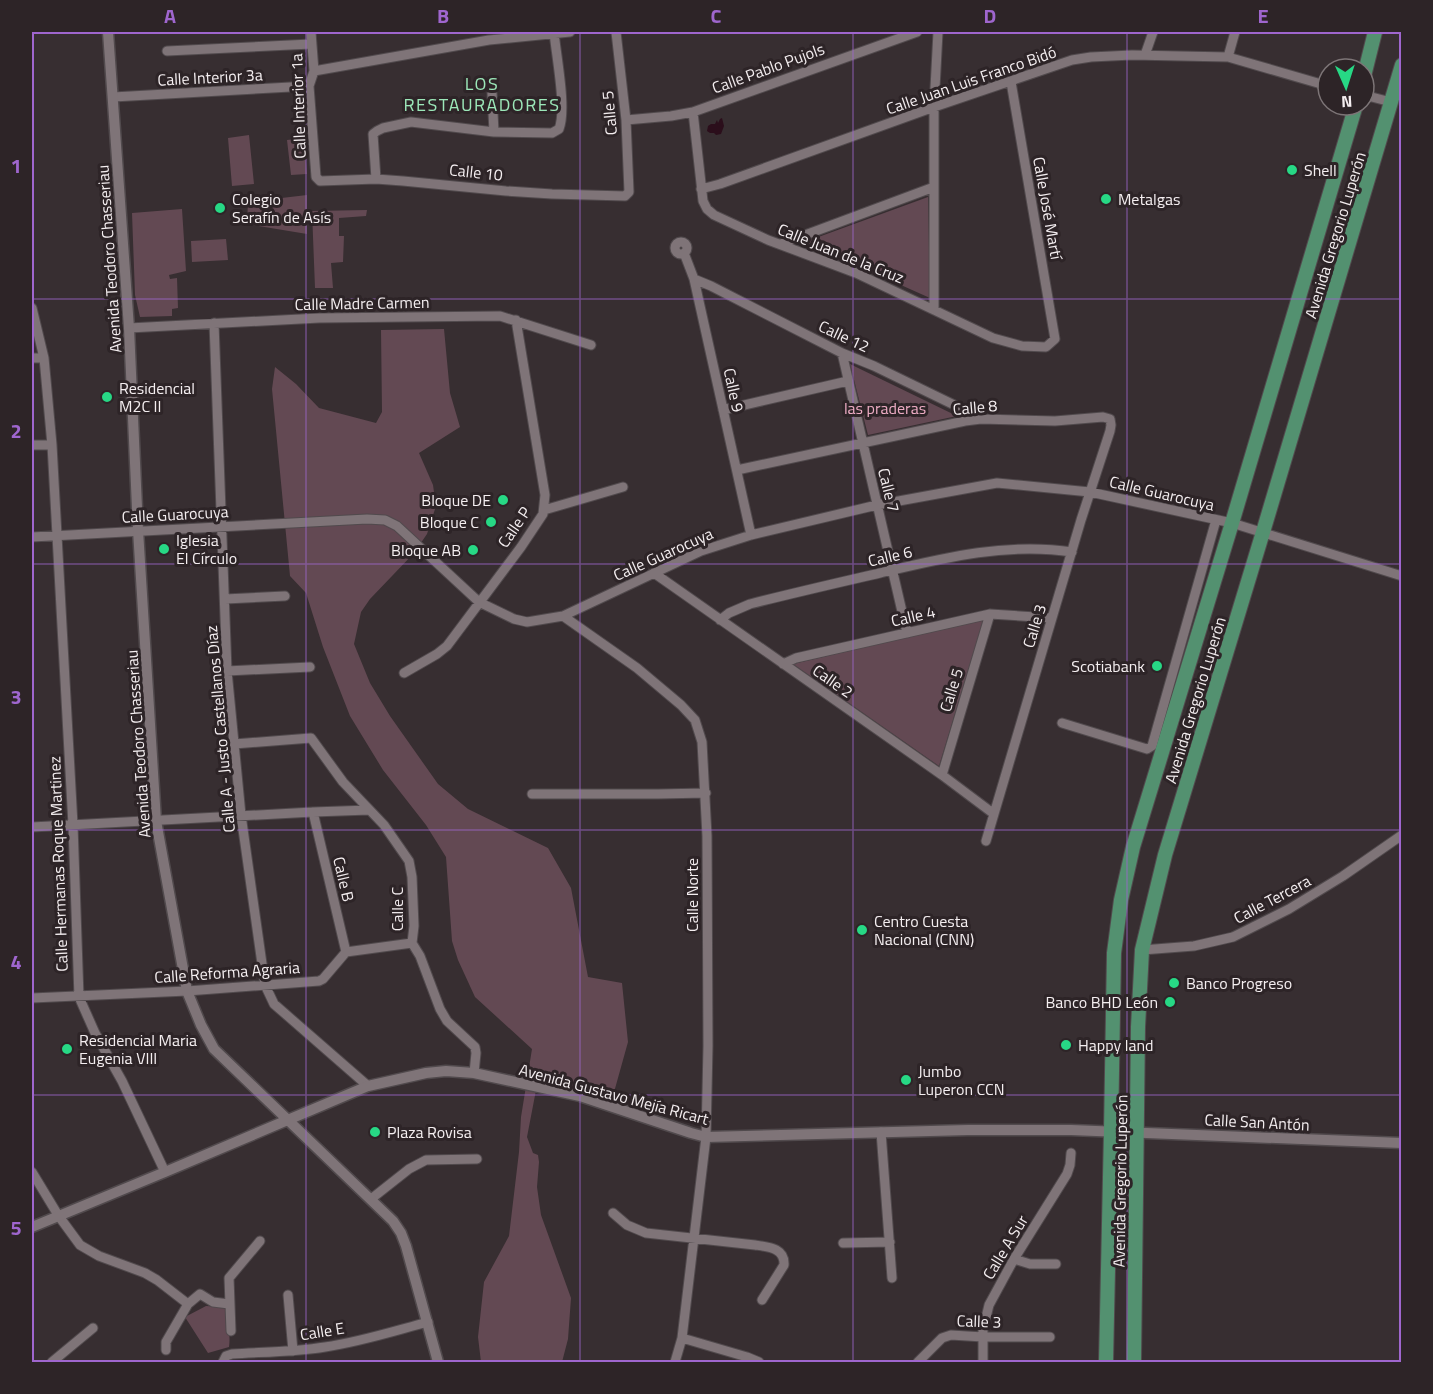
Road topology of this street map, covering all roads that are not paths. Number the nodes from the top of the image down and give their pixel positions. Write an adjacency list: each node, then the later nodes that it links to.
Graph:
1 (108, 32): 22 (street, Avenida Teodoro Chasseriau)
2 (310, 32): 11 (street, Calle Interior 1a)
3 (554, 32): 4 (street); 17 (street); 29 (street)
4 (570, 32)
5 (616, 32): 28 (street, Calle 5)
6 (917, 32): 26 (street, Calle Pablo Pujols)
7 (938, 32): 25 (street)
8 (1153, 32): 13 (street)
9 (1235, 32): 14 (street)
10 (1375, 32): 15 (main road)
11 (311, 44): 12 (street); 17 (street, Calle Interior 1a)
12 (167, 51)
13 (1145, 55): 14 (street, Calle Juan Luis Franco Bidó); 18 (street, Calle Juan Luis Franco Bidó)
14 (1228, 57): 19 (street, Calle Juan Luis Franco Bidó)
15 (1369, 57)
16 (1401, 65): 24 (main road, Avenida Gregorio Luperón)
17 (314, 71): 20 (street, Calle Interior 1a)
18 (1011, 82): 25 (street, Calle Juan Luis Franco Bidó); 43 (street, Calle José Martí)
19 (1316, 83)
20 (309, 86): 22 (street, Calle Interior 3a); 31 (street, Calle Interior 1a)
21 (492, 93): 29 (street)
22 (113, 97): 42 (street, Avenida Teodoro Chasseriau)
23 (1376, 98): 24 (street)
24 (1391, 102): 64 (main road, Avenida Gregorio Luperón)
25 (934, 107): 32 (street); 33 (street, Calle Juan Luis Franco Bidó)
26 (693, 112): 28 (street, Calle Pablo Pujols); 33 (street, Calle Juan de la Cruz)
27 (1352, 117): 61 (main road, Avenida Gregorio Luperón)
28 (626, 120): 34 (street, Calle 5)
29 (494, 132): 30 (street)
30 (376, 179): 31 (street, Calle 10); 34 (street, Calle 10)
31 (318, 180)
32 (934, 187): 35 (street); 39 (street)
33 (701, 189): 35 (street, Calle Juan de la Cruz)
34 (629, 192)
35 (781, 244): 39 (street, Calle Juan de la Cruz)
36 (684, 253): 37 (street, Calle 9)
37 (694, 279): 45 (street, Calle 12); 49 (street, Calle 9)
38 (32, 308): 47 (street, Calle Hermanas Roque Martinez)
39 (934, 310): 43 (street, Calle Juan de la Cruz)
40 (516, 320): 41 (street, Calle Madre Carmen); 44 (street, Calle Madre Carmen); 59 (street, Calle P)
41 (214, 323): 42 (street, Calle Madre Carmen); 62 (street, Calle A - Justo Castellanos Díaz)
42 (129, 328): 63 (street, Avenida Teodoro Chasseriau)
43 (1055, 339)
44 (591, 345)
45 (842, 353): 48 (street, Calle 7); 50 (street, Calle 12)
46 (32, 358): 47 (street)
47 (44, 358): 54 (street, Calle Hermanas Roque Martinez)
48 (848, 381): 49 (street); 52 (street, Calle 7)
49 (723, 410): 55 (street, Calle 9)
50 (981, 419): 51 (street, Calle 8); 52 (street, Calle 8)
51 (1111, 421): 57 (street, Calle 3)
52 (862, 444): 55 (street, Calle 8); 58 (street, Calle 7)
53 (32, 445): 54 (street)
54 (52, 446): 65 (street, Calle Hermanas Roque Martinez)
55 (737, 470): 66 (street, Calle 9)
56 (623, 487): 59 (street)
57 (1090, 492): 58 (street, Calle Guarocuya); 60 (street, Calle Guarocuya); 68 (street, Calle 3)
58 (877, 505): 66 (street, Calle Guarocuya); 69 (street, Calle 7)
59 (544, 510): 74 (street, Calle P)
60 (1216, 520): 61 (street, Calle Guarocuya); 84 (street)
61 (1232, 523): 64 (street, Calle Guarocuya); 108 (main road, Avenida Gregorio Luperón)
62 (222, 526): 63 (street, Calle Guarocuya); 73 (street, Calle A - Justo Castellanos Díaz); 74 (street, Calle Guarocuya)
63 (138, 530): 65 (street, Calle Guarocuya); 93 (street, Avenida Teodoro Chasseriau)
64 (1263, 532): 71 (street, Calle Guarocuya); 99 (main road, Avenida Gregorio Luperón)
65 (57, 535): 67 (street, Calle Guarocuya); 94 (street, Calle Hermanas Roque Martinez)
66 (751, 535): 70 (street, Calle Guarocuya)
67 (32, 537)
68 (1072, 552): 69 (street, Calle 6); 77 (street, Calle 3)
69 (893, 570): 78 (street, Calle 6); 79 (street, Calle 7)
70 (654, 573): 76 (street, Calle Guarocuya); 78 (street, Calle 2)
71 (1401, 576)
72 (285, 597): 73 (street)
73 (225, 599): 82 (street, Calle A - Justo Castellanos Díaz)
74 (479, 602): 76 (street, Calle Guarocuya); 83 (street, Calle P)
75 (990, 614): 77 (street, Calle 4); 79 (street, Calle 4); 86 (street, Calle 5)
76 (563, 616): 87 (street, Calle Norte)
77 (1052, 618): 91 (street, Calle 3)
78 (720, 620): 80 (street, Calle 2)
79 (907, 633): 80 (street, Calle 4)
80 (783, 664): 86 (street, Calle 2)
81 (310, 667): 82 (street)
82 (227, 671): 85 (street, Calle A - Justo Castellanos Díaz)
83 (404, 673)
84 (1062, 723)
85 (234, 744): 89 (street, Calle C); 92 (street, Calle A - Justo Castellanos Díaz)
86 (942, 775): 91 (street, Calle 2)
87 (706, 793): 88 (street); 111 (street, Calle Norte)
88 (532, 794)
89 (369, 810): 90 (street); 98 (street, Calle C)
90 (313, 812): 92 (street); 100 (street, Calle B)
91 (994, 814): 97 (street, Calle 3)
92 (241, 815): 93 (street); 101 (street, Calle A - Justo Castellanos Díaz)
93 (156, 821): 94 (street); 102 (street, Avenida Teodoro Chasseriau)
94 (73, 825): 95 (street); 103 (street, Calle Hermanas Roque Martinez)
95 (32, 827)
96 (1401, 835): 99 (street, Calle Tercera)
97 (987, 841)
98 (412, 943): 100 (street); 105 (street, Calle C)
99 (1142, 950): 110 (main road, Avenida Gregorio Luperón)
100 (346, 952): 101 (street, Calle Reforma Agraria)
101 (265, 985): 102 (street, Calle Reforma Agraria); 106 (street, Calle A - Justo Castellanos Díaz)
102 (187, 991): 103 (street, Calle Reforma Agraria); 107 (street, Avenida Teodoro Chasseriau)
103 (79, 997): 104 (street, Calle Reforma Agraria); 116 (street, Calle Hermanas Roque Martinez)
104 (32, 998)
105 (474, 1072): 106 (street, Avenida Gustavo Mejía Ricart); 111 (street, Avenida Gustavo Mejía Ricart)
106 (368, 1086): 107 (street, Avenida Gustavo Mejía Ricart)
107 (287, 1120): 116 (street, Avenida Gustavo Mejía Ricart); 117 (street, Avenida Teodoro Chasseriau)
108 (1111, 1131): 109 (street, Avenida Gustavo Mejía Ricart); 110 (street, Calle San Antón); 147 (main road, Avenida Gregorio Luperón)
109 (881, 1132): 111 (street, Avenida Gustavo Mejía Ricart); 123 (street)
110 (1138, 1132): 112 (street, Calle San Antón); 148 (main road, Avenida Gregorio Luperón)
111 (706, 1137): 121 (street, Calle Norte)
112 (1401, 1143)
113 (1071, 1153): 125 (street, Calle A Sur)
114 (477, 1159): 117 (street)
115 (32, 1172): 119 (street)
116 (165, 1172): 119 (street, Avenida Gustavo Mejía Ricart)
117 (371, 1199): 132 (street, Avenida Teodoro Chasseriau)
118 (612, 1213): 121 (street)
119 (58, 1215): 120 (street, Avenida Gustavo Mejía Ricart); 130 (street)
120 (32, 1227)
121 (694, 1239): 129 (street); 137 (street, Calle Norte)
122 (260, 1241): 131 (street)
123 (890, 1242): 124 (street); 127 (street)
124 (843, 1243)
125 (1014, 1259): 126 (street); 135 (street, Calle A Sur)
126 (1056, 1264)
127 (892, 1278)
128 (288, 1295): 139 (street)
129 (762, 1300)
130 (188, 1304): 131 (street); 138 (street)
131 (229, 1304): 134 (street)
132 (428, 1322): 139 (street, Calle E); 142 (street, Avenida Teodoro Chasseriau)
133 (93, 1328): 140 (street)
134 (231, 1331)
135 (983, 1337): 136 (street, Calle 3); 145 (street, Calle 3); 146 (street, Calle A Sur)
136 (1050, 1337)
137 (682, 1338): 143 (street, Calle Norte); 144 (street)
138 (166, 1350)
139 (293, 1351): 141 (street, Calle E)
140 (52, 1362)
141 (223, 1362)
142 (438, 1362)
143 (675, 1362)
144 (759, 1362)
145 (918, 1362)
146 (982, 1362)
147 (1106, 1362)
148 (1134, 1362)

